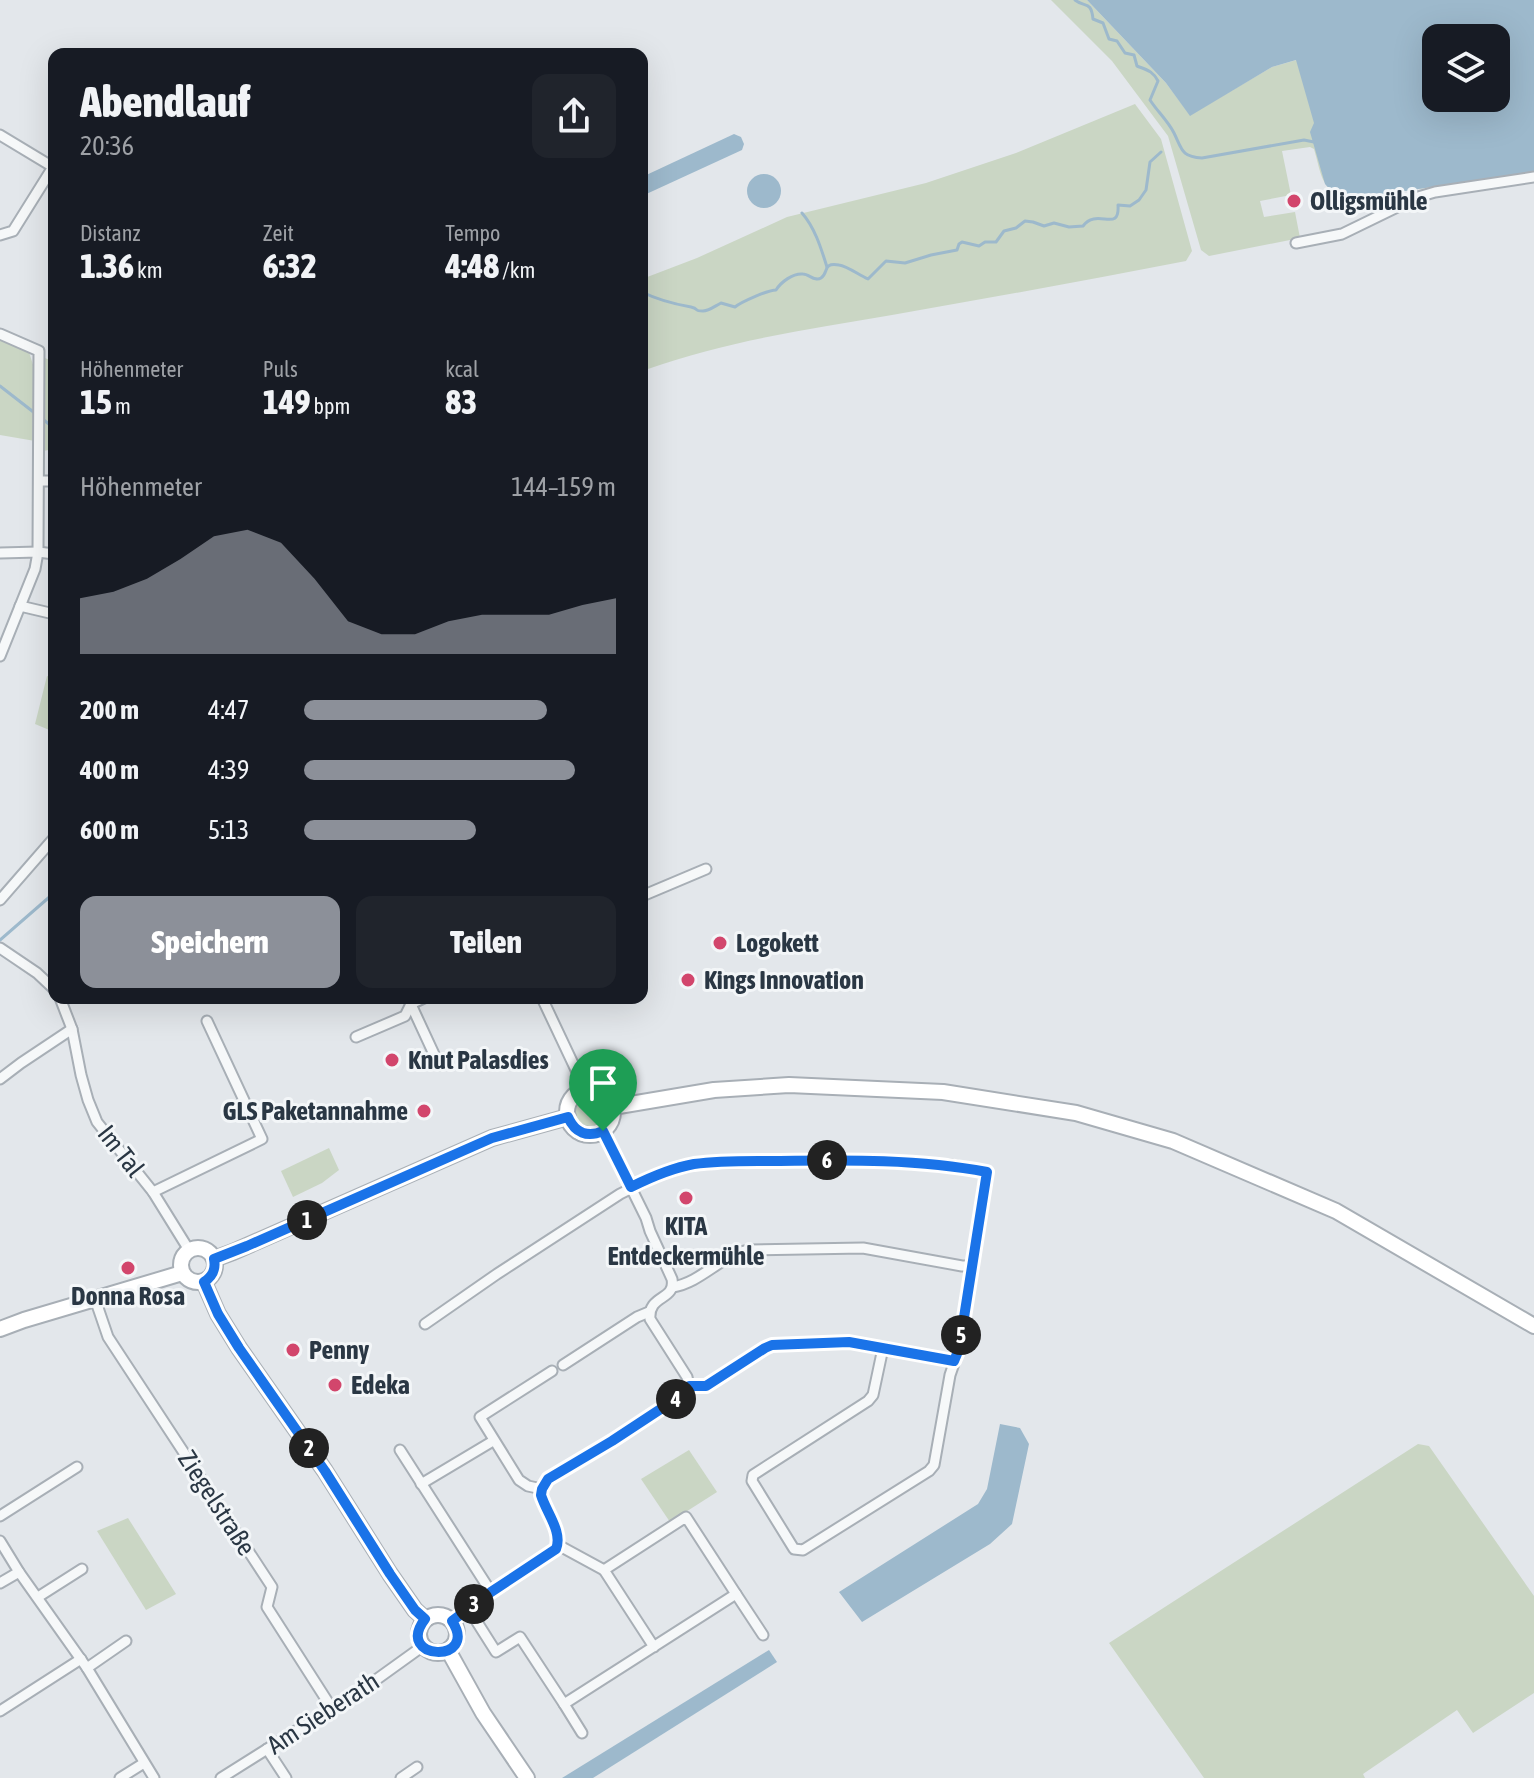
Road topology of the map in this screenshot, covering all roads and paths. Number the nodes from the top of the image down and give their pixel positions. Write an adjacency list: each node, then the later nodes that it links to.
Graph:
1 (0, 135): 2 (street)
2 (48, 164)
3 (48, 175): 5 (street)
4 (1534, 177): 6 (street)
5 (0, 235)
6 (1296, 243)
7 (0, 334): 8 (street)
8 (39, 481): 9 (street); 10 (street)
9 (48, 481)
10 (38, 552): 11 (street); 12 (street); 13 (street)
11 (0, 553)
12 (48, 553)
13 (20, 606): 14 (street); 15 (street)
14 (48, 613)
15 (0, 656)
16 (48, 845): 19 (street)
17 (706, 869): 18 (street)
18 (648, 893)
19 (0, 900)
20 (1, 948): 21 (street)
21 (48, 983)
22 (62, 1004): 27 (street, Im Tal)
23 (409, 1004): 28 (street)
24 (411, 1004): 29 (street)
25 (545, 1004): 31 (street)
26 (207, 1021): 36 (street)
27 (72, 1029): 30 (street); 36 (street, Im Tal)
28 (356, 1037)
29 (439, 1065)
30 (0, 1079)
31 (585, 1089): 32 (main road); 33 (main road)
32 (613, 1107): 34 (main road); 46 (main road)
33 (568, 1117): 34 (main road); 38 (main road)
34 (603, 1131): 35 (street)
35 (631, 1187): 39 (street); 42 (street); 45 (street)
36 (153, 1192): 37 (street, Im Tal)
37 (189, 1250): 38 (main road); 40 (main road)
38 (214, 1259): 41 (main road)
39 (972, 1266): 42 (street); 49 (street)
40 (182, 1273): 41 (main road); 43 (main road)
41 (204, 1282): 68 (main road)
42 (673, 1287): 44 (street)
43 (95, 1299): 47 (main road); 78 (street, Ziegelstraße)
44 (649, 1312): 50 (street); 52 (street)
45 (425, 1324)
46 (1534, 1326)
47 (0, 1329)
48 (883, 1348): 49 (street); 49 (street); 52 (street)
49 (954, 1361)
50 (563, 1365)
51 (552, 1371): 53 (street)
52 (689, 1386): 57 (street)
53 (493, 1441): 56 (street); 57 (street)
54 (400, 1450): 56 (street)
55 (77, 1467): 58 (street)
56 (421, 1484): 65 (street)
57 (542, 1489): 60 (street)
58 (0, 1516)
59 (0, 1541): 63 (street)
60 (558, 1545): 62 (street); 65 (street)
61 (82, 1569): 67 (street)
62 (604, 1570): 66 (street); 74 (street)
63 (19, 1572): 64 (street); 67 (street)
64 (0, 1583)
65 (491, 1592): 69 (street)
66 (736, 1594): 71 (street); 74 (street)
67 (38, 1597): 76 (street)
68 (425, 1619): 69 (main road); 73 (main road)
69 (452, 1621): 75 (main road)
70 (477, 1622): 77 (street)
71 (763, 1635)
72 (126, 1641): 76 (street)
73 (423, 1646): 75 (main road); 78 (street, Am Sieberath)
74 (654, 1647): 77 (street)
75 (448, 1650): 89 (main road)
76 (84, 1664): 79 (street); 82 (street)
77 (564, 1704): 80 (street)
78 (331, 1707): 81 (street, Am Sieberath)
79 (0, 1711)
80 (582, 1733)
81 (267, 1749): 86 (street, Am Sieberath); 87 (street)
82 (144, 1763): 84 (street); 85 (street)
83 (417, 1767): 88 (street)
84 (120, 1778)
85 (154, 1778)
86 (221, 1778)
87 (286, 1778)
88 (401, 1778)
89 (527, 1778)

